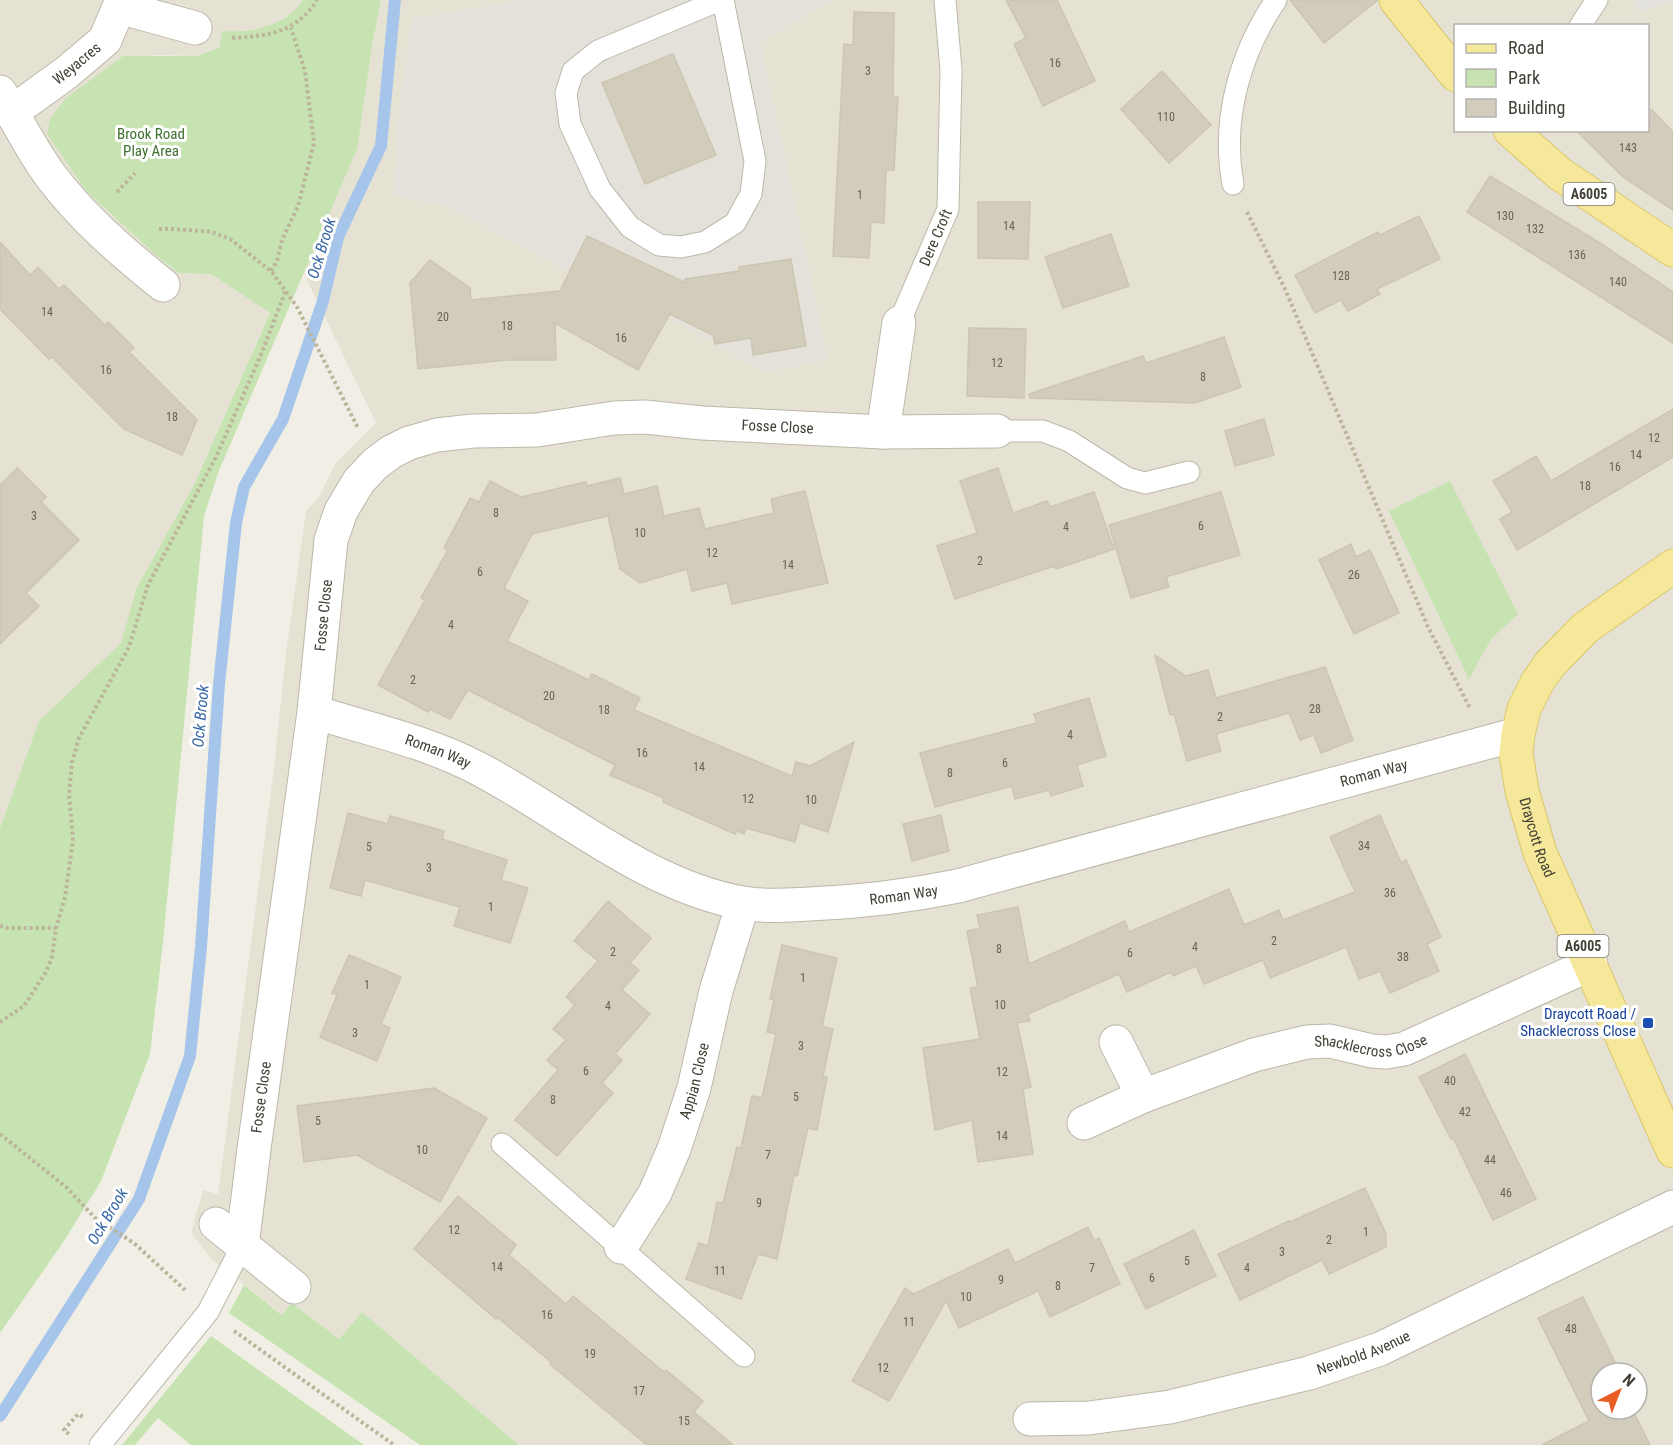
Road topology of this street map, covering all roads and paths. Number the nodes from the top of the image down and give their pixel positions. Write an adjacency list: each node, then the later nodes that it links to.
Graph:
1 (317, 0): 9 (path)
2 (722, 0): 2 (lane)
3 (945, 0): 21 (lane, Dere Croft)
4 (1276, 0): 14 (lane)
5 (1396, 0): 10 (main road)
6 (1597, 0): 7 (lane)
7 (1581, 24)
8 (195, 28): 9 (path); 11 (street, Weyacres)
9 (291, 28): 18 (path)
10 (1454, 74)
11 (6, 102): 16 (street, Weyacres)
12 (1512, 132): 17 (main road, A6005)
13 (135, 173): 15 (path)
14 (1233, 184): 29 (path)
15 (114, 195)
16 (101, 232): 18 (path); 19 (street, Weyacres)
17 (1673, 250)
18 (272, 271): 20 (path)
19 (163, 285)
20 (286, 290): 24 (path); 32 (path)
21 (899, 323): 23 (street, Dere Croft)
22 (997, 431): 23 (street); 25 (lane)
23 (883, 432): 24 (street, Fosse Close)
24 (375, 464): 27 (street, Fosse Close)
25 (1189, 472)
26 (1673, 566): 28 (main road, Draycott Road / A6005)
27 (314, 712): 30 (street, Roman Way); 43 (street, Fosse Close)
28 (1518, 734): 29 (street, Roman Way); 33 (main road, Draycott Road / A6005)
29 (1487, 742): 30 (street, Roman Way)
30 (743, 903): 44 (street, Appian Close)
31 (0, 926): 32 (path)
32 (56, 928): 34 (path)
33 (1591, 964): 36 (street, Shacklecross Close); 40 (main road, Draycott Road / A6005)
34 (0, 1022)
35 (1116, 1042): 36 (street)
36 (1143, 1096): 37 (street, Shacklecross Close)
37 (1084, 1123)
38 (0, 1134): 46 (path)
39 (502, 1144): 44 (lane)
40 (1673, 1151)
41 (1673, 1207): 48 (street, Newbold Avenue)
42 (216, 1224): 43 (street)
43 (242, 1246): 45 (street); 46 (lane)
44 (621, 1247): 47 (lane)
45 (294, 1287)
46 (208, 1312): 49 (lane); 50 (path)
47 (744, 1356)
48 (1030, 1419)
49 (100, 1445)
50 (394, 1445)

